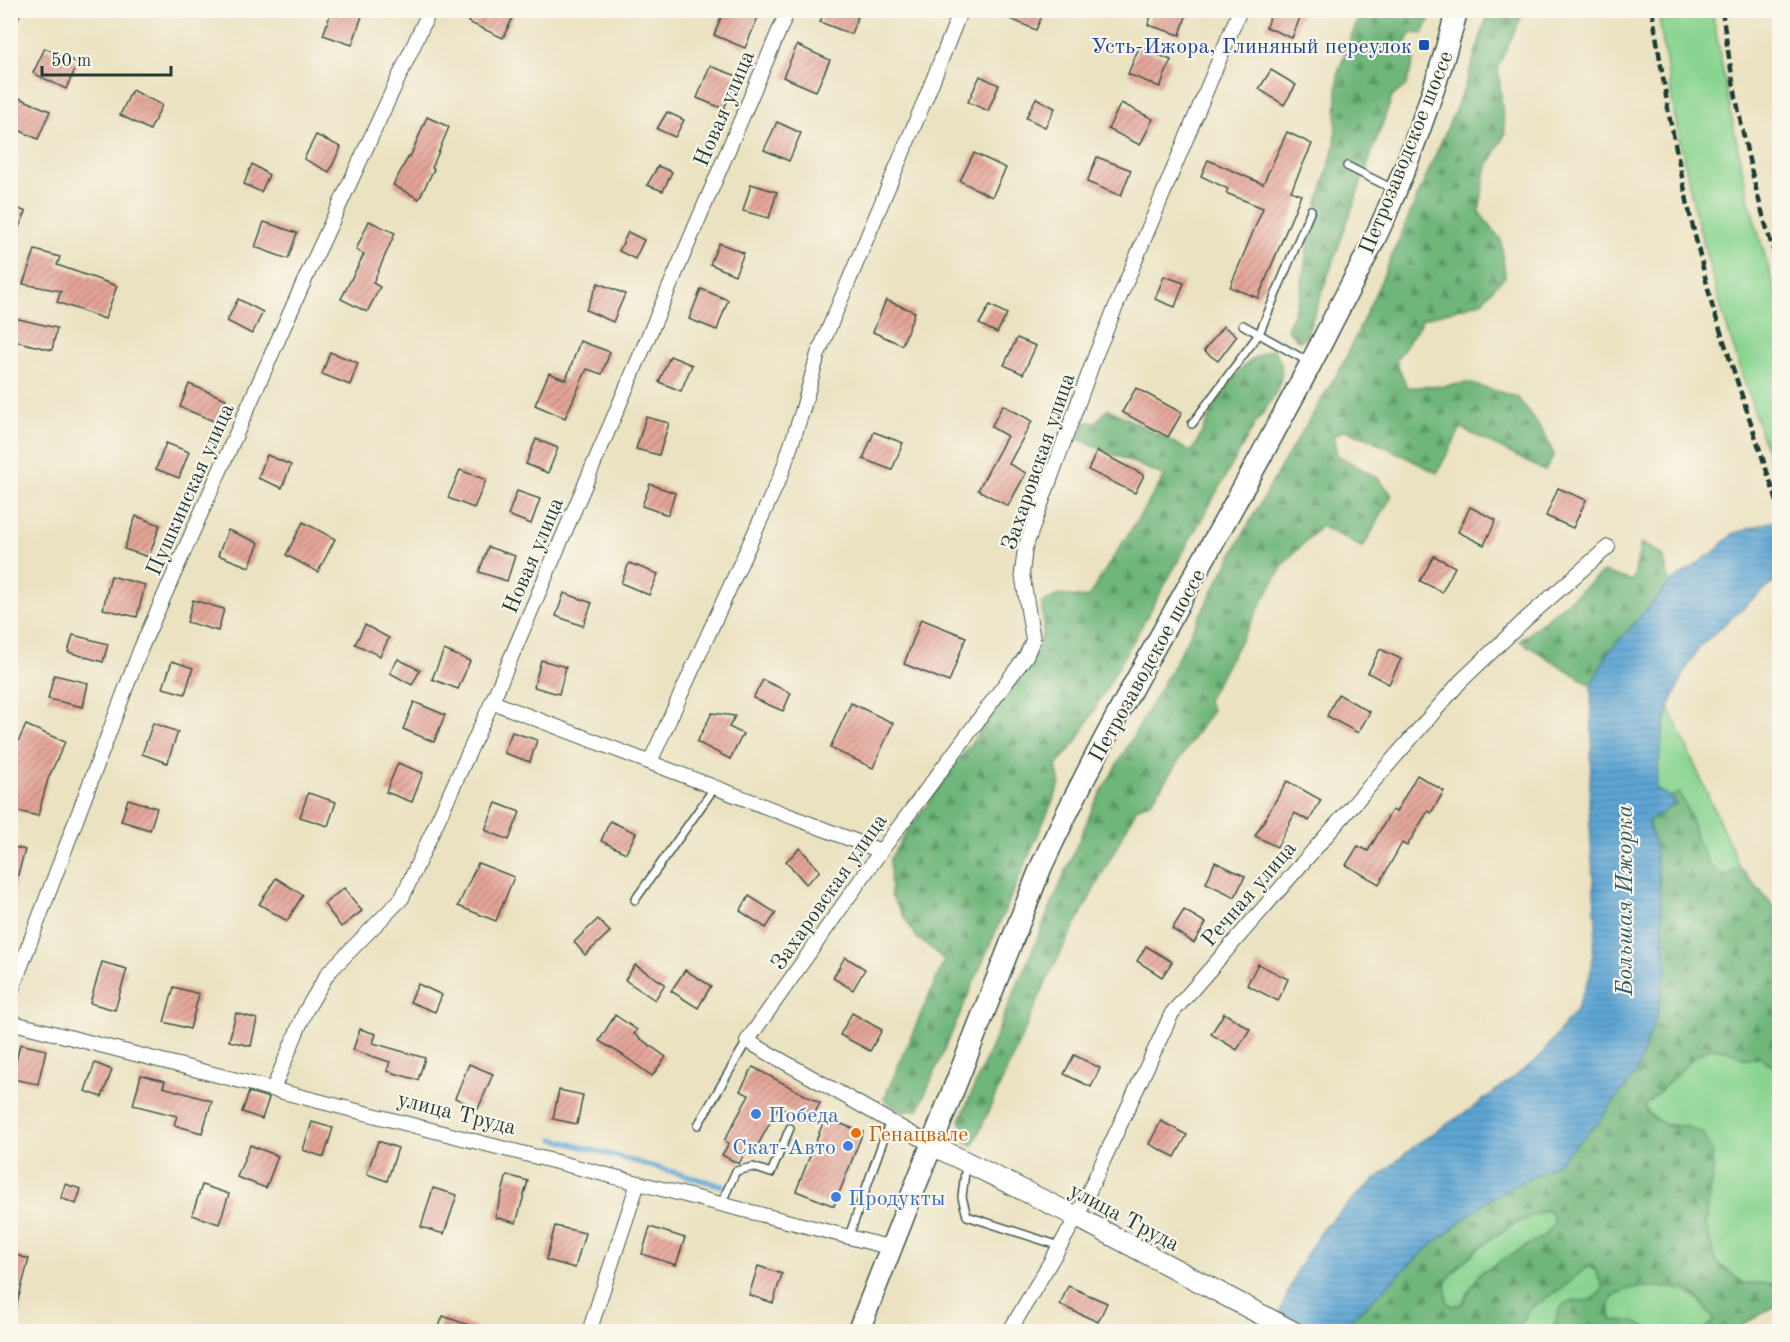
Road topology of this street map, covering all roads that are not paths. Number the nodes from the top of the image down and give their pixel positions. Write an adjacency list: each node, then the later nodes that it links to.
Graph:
1 (14, 10): 7 (street)
2 (430, 10): 21 (street, Пушкинская улица)
3 (788, 10): 16 (street, Новая улица)
4 (961, 10): 17 (street)
5 (1240, 10): 19 (street, Захаровская улица)
6 (1457, 10): 9 (main road, Петрозаводское шоссе)
7 (10, 19)
8 (1347, 166): 9 (lane)
9 (1395, 190): 13 (main road, Петрозаводское шоссе)
10 (1311, 210): 12 (lane)
11 (1243, 325): 12 (lane)
12 (1259, 334): 13 (lane); 14 (lane)
13 (1311, 363): 28 (main road, Петрозаводское шоссе)
14 (1192, 424)
15 (1608, 547): 32 (street, Речная улица)
16 (492, 702): 17 (street); 24 (street, Новая улица)
17 (650, 762): 18 (street)
18 (715, 787): 19 (street); 20 (lane)
19 (881, 851): 23 (street, Захаровская улица)
20 (635, 900)
21 (10, 995)
22 (10, 1022): 24 (street, улица Труда)
23 (747, 1041): 25 (street); 26 (lane)
24 (273, 1089): 30 (street, улица Труда)
25 (890, 1121): 28 (street); 33 (lane)
26 (698, 1125)
27 (790, 1128): 31 (lane)
28 (932, 1145): 29 (main road, улица Труда); 35 (main road, Петрозаводское шоссе)
29 (966, 1162): 32 (main road, улица Труда); 34 (lane)
30 (638, 1183): 31 (street, улица Труда); 36 (street)
31 (721, 1204): 33 (street, улица Труда)
32 (1077, 1217): 34 (street, Речная улица); 39 (main road, улица Труда)
33 (849, 1236): 35 (street, улица Труда)
34 (1060, 1246): 38 (street, Речная улица)
35 (892, 1248): 37 (main road, Петрозаводское шоссе)
36 (588, 1332)
37 (858, 1332)
38 (1009, 1332)
39 (1294, 1332)

